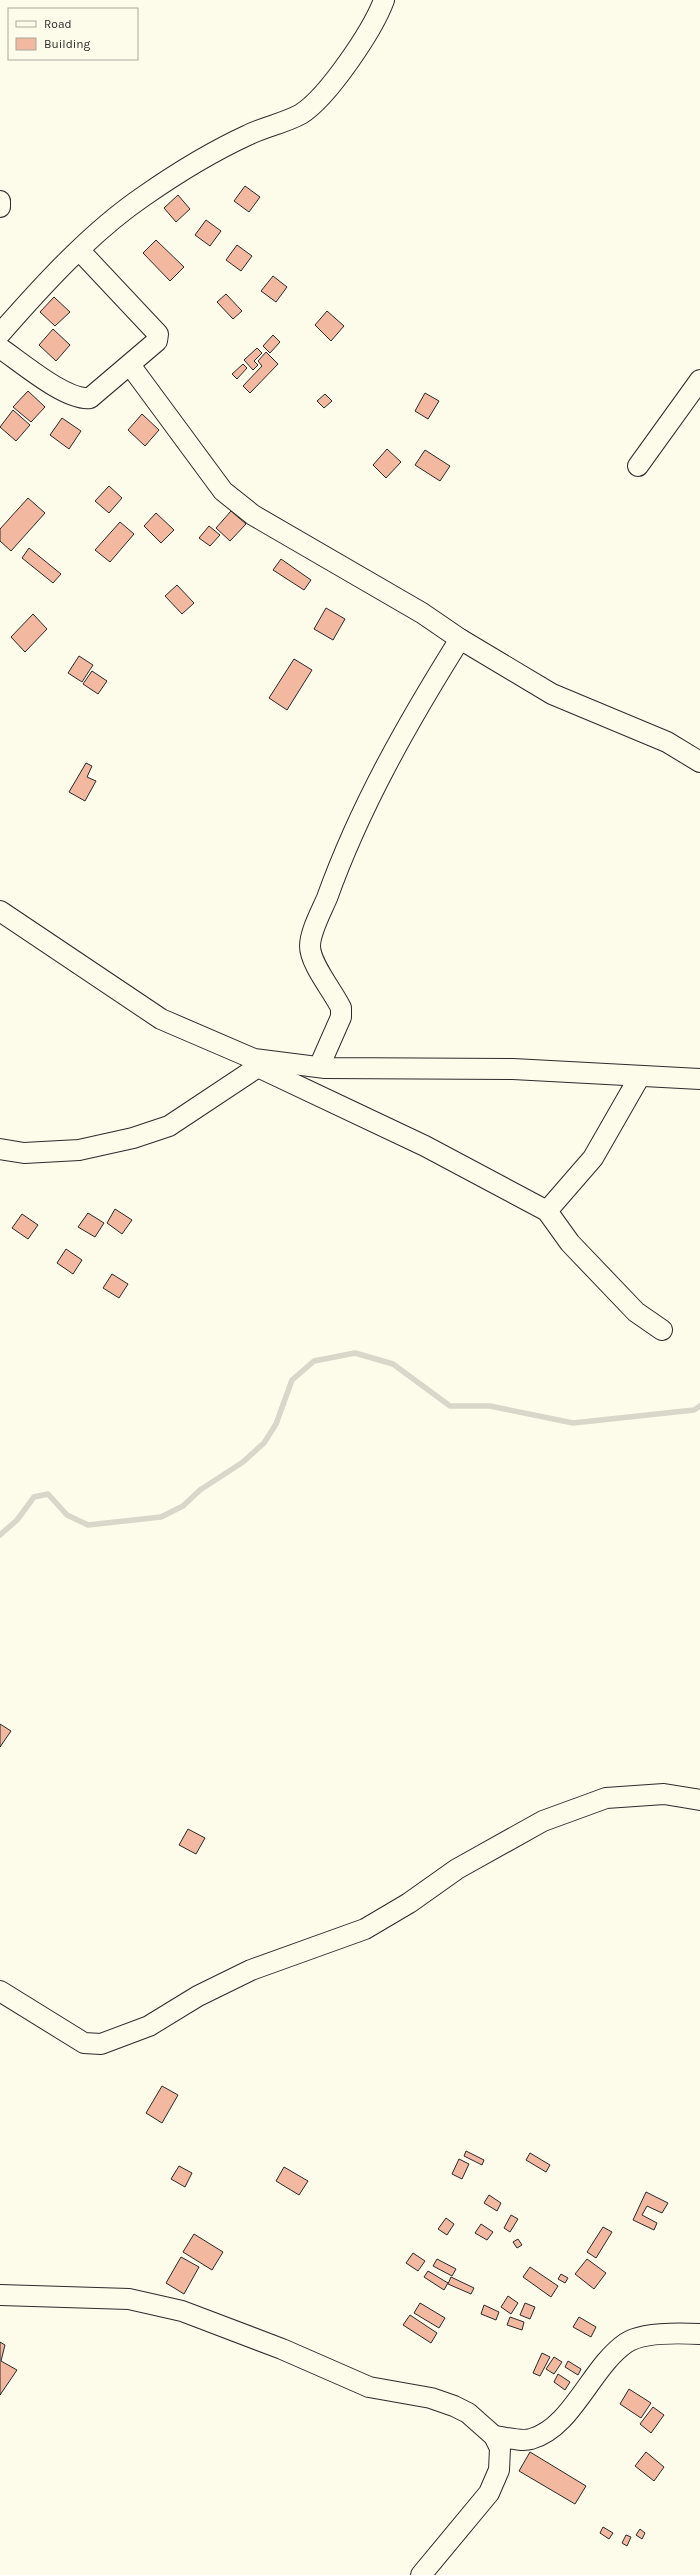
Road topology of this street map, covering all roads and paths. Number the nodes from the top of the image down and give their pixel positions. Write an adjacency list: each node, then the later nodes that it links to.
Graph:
1 (384, 0): 4 (street)
2 (0, 201): 3 (street)
3 (0, 207)
4 (80, 251): 5 (street); 7 (street)
5 (0, 334)
6 (0, 348): 7 (street)
7 (130, 365): 10 (street)
8 (700, 380): 9 (street)
9 (638, 466)
10 (460, 639): 11 (street); 14 (street)
11 (700, 762)
12 (0, 911): 13 (street)
13 (263, 1064): 14 (street); 17 (street); 18 (street)
14 (319, 1067): 15 (street)
15 (640, 1076): 16 (street); 18 (street)
16 (700, 1079)
17 (0, 1149)
18 (547, 1211): 19 (street)
19 (662, 1330)
20 (700, 1800): 21 (street)
21 (0, 1991)
22 (0, 2295): 24 (street)
23 (700, 2334): 24 (street)
24 (494, 2436): 25 (street)
25 (421, 2575)

